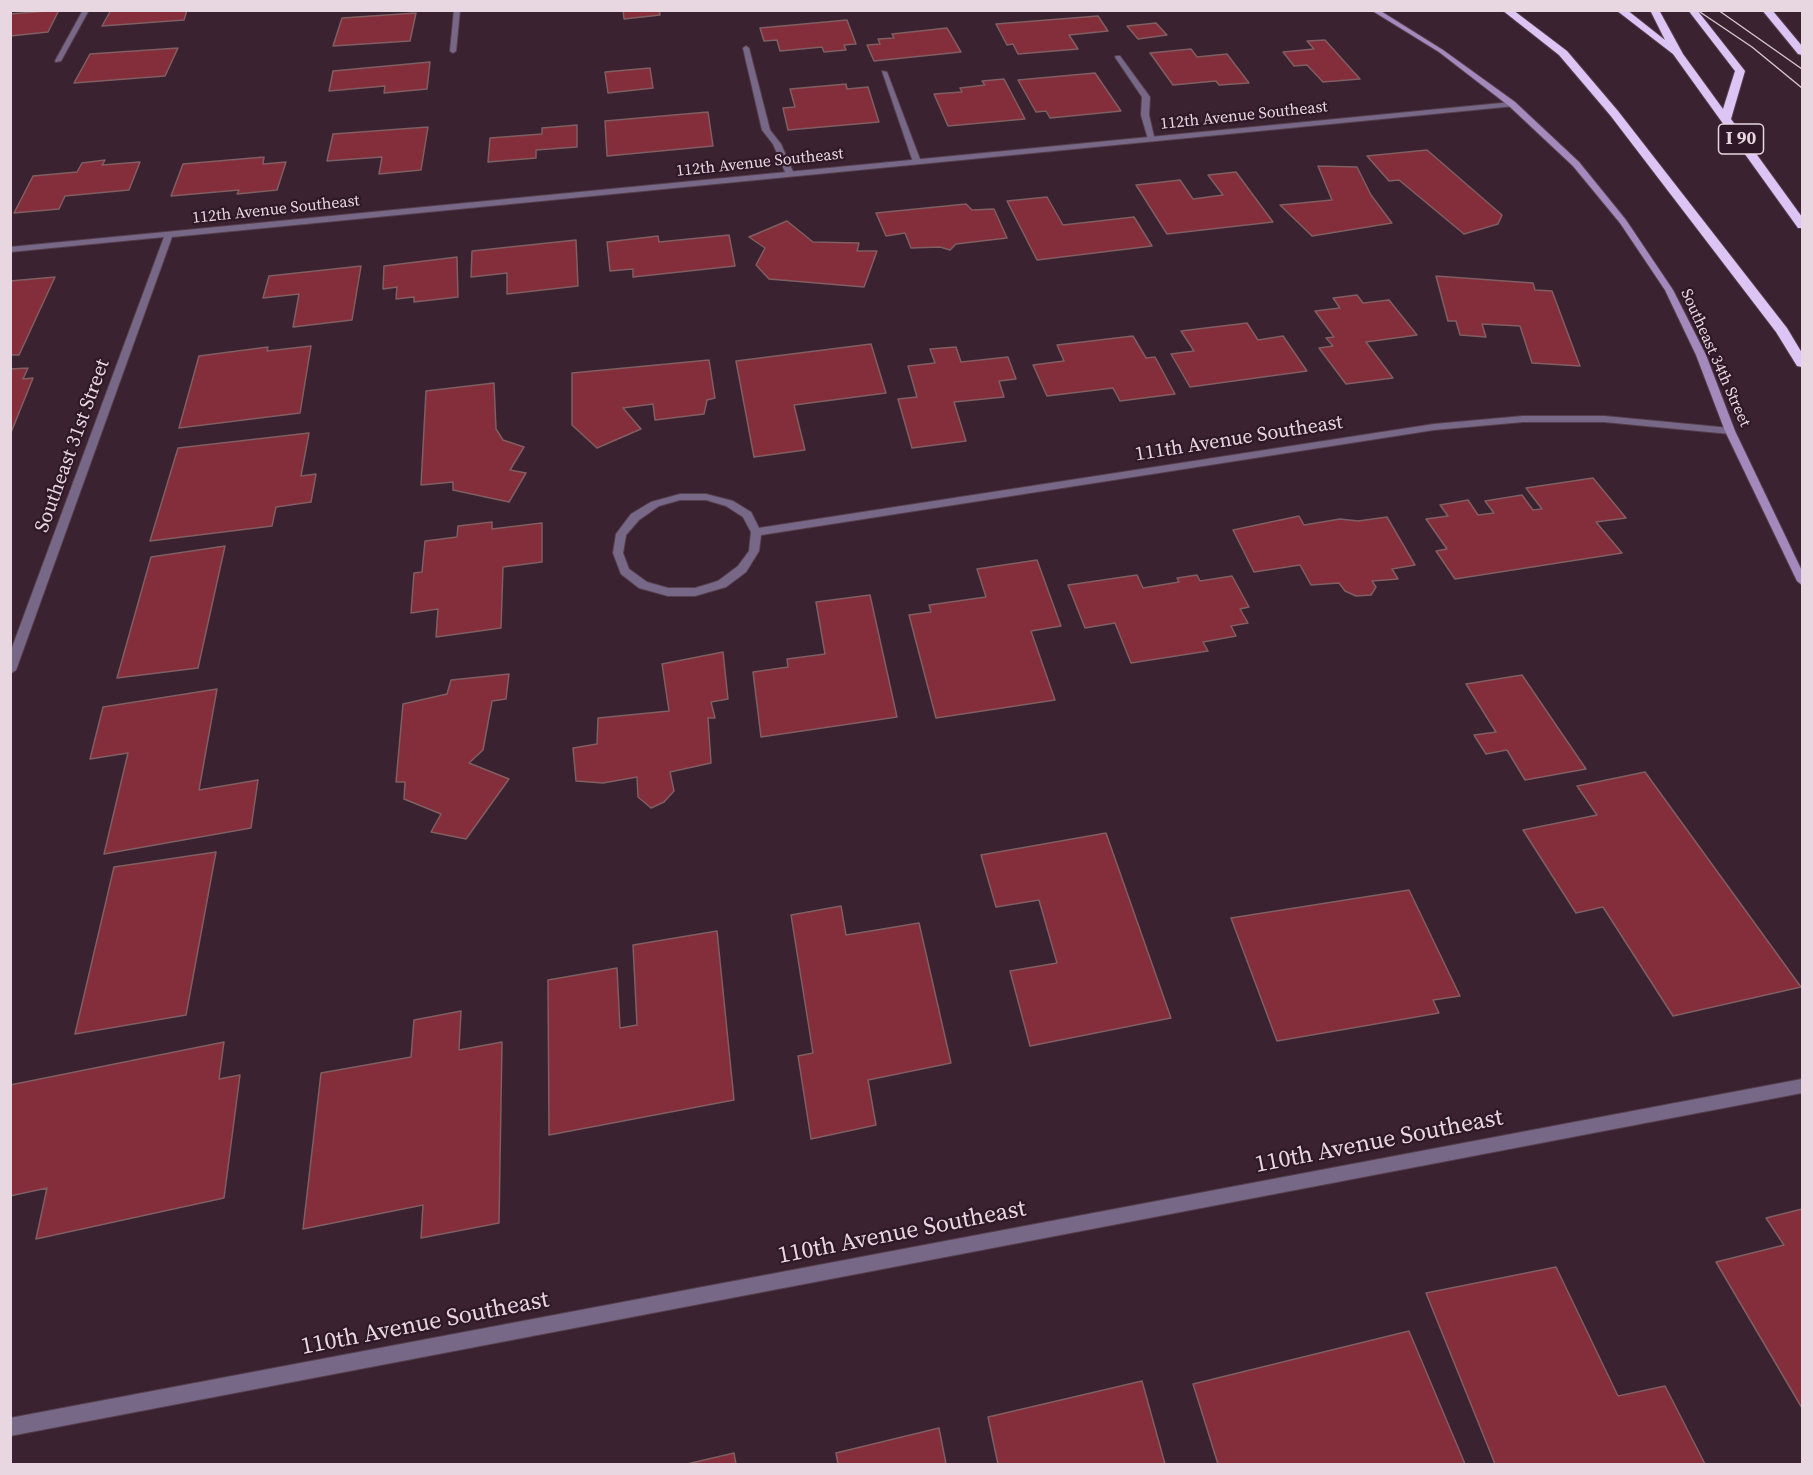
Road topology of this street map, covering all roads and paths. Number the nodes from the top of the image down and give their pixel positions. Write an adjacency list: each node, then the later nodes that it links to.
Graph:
1 (86, 10): 14 (street)
2 (457, 10): 10 (street)
3 (1374, 10): 16 (street, Southeast 34th Street)
4 (1506, 10): 24 (highway)
5 (1620, 10): 12 (highway)
6 (1654, 10): 12 (highway, I 90)
7 (1692, 10): 17 (highway)
8 (1766, 10): 11 (highway)
9 (746, 48): 20 (street)
10 (453, 51)
11 (1803, 52)
12 (1678, 54): 17 (highway, I 90)
13 (1118, 57): 18 (street)
14 (58, 61)
15 (884, 72): 19 (street)
16 (1512, 104): 18 (street, 112th Avenue Southeast); 25 (street, Southeast 34th Street)
17 (1726, 118): 21 (highway, I 90)
18 (1152, 139): 19 (street, 112th Avenue Southeast)
19 (916, 162): 20 (street, 112th Avenue Southeast)
20 (790, 174): 22 (street, 112th Avenue Southeast)
21 (1803, 225)
22 (169, 234): 23 (street, 112th Avenue Southeast); 28 (street, Southeast 31st Street)
23 (10, 250)
24 (1803, 363)
25 (1730, 430): 26 (street, 111th Avenue Southeast); 27 (street, Southeast 34th Street)
26 (756, 532): 26 (street)
27 (1803, 581)
28 (10, 670)
29 (1803, 1086): 30 (street, 110th Avenue Southeast)
30 (10, 1427)

